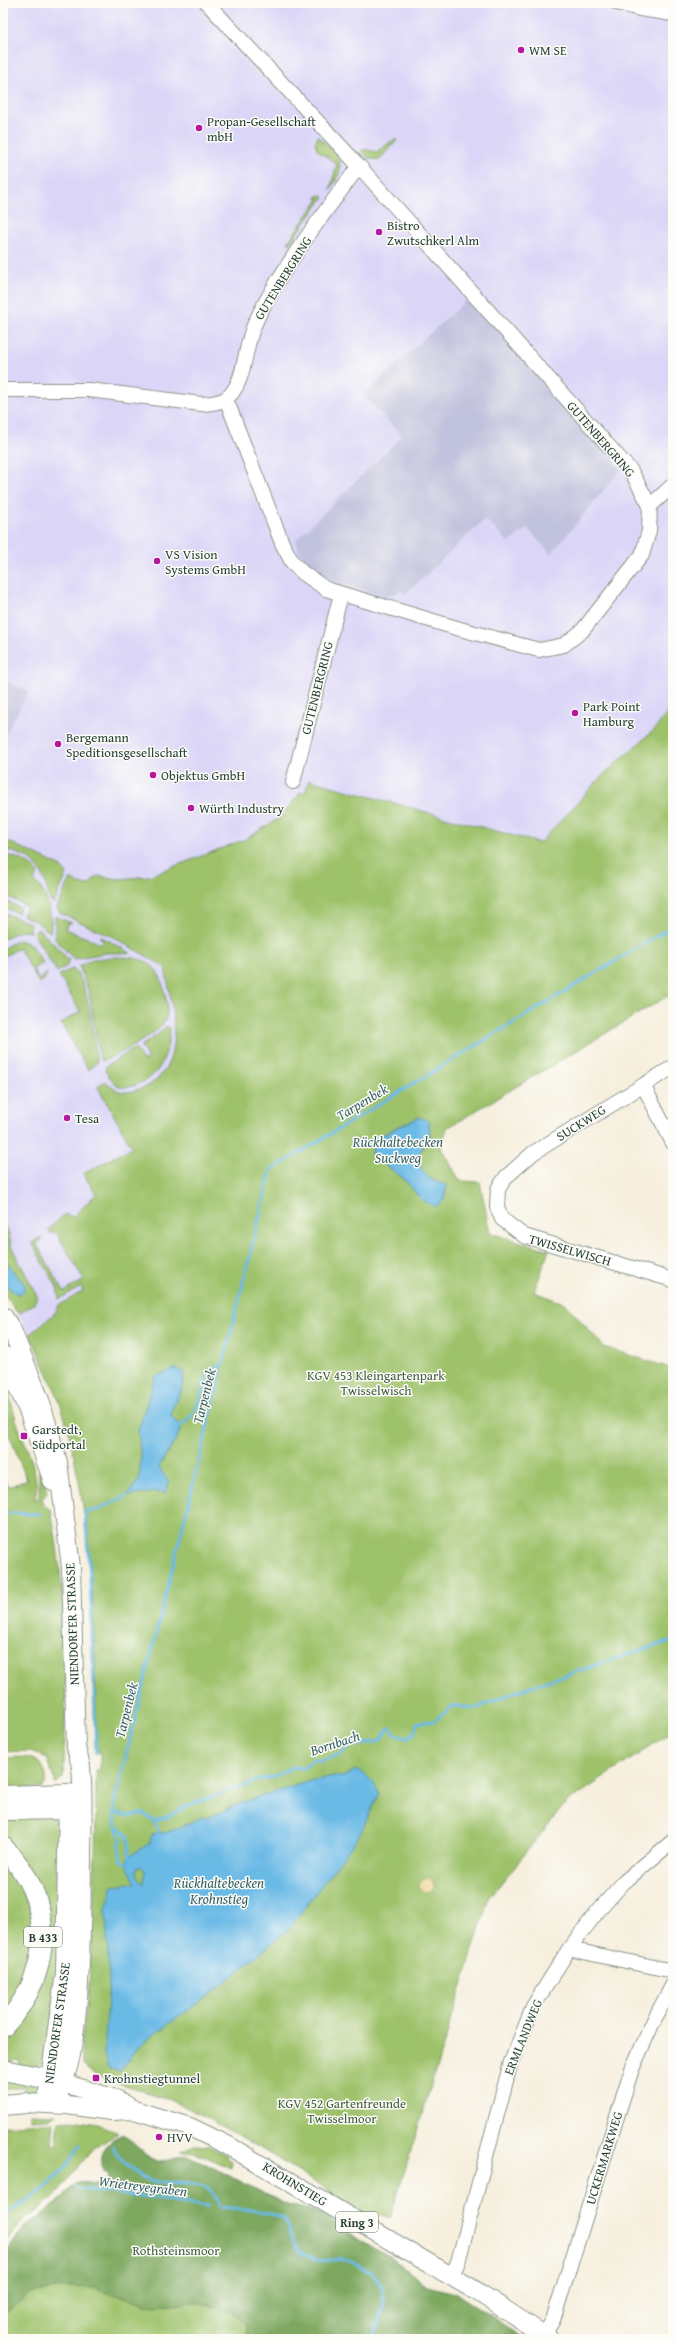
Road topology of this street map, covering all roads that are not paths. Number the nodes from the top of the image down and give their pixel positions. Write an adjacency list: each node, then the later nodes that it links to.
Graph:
1 (207, 3): 4 (street, GUTENBERGRING)
2 (617, 3): 3 (street)
3 (673, 14)
4 (359, 166): 6 (street, GUTENBERGRING); 8 (street, GUTENBERGRING)
5 (3, 390): 6 (street)
6 (226, 399): 9 (street)
7 (673, 485): 8 (street)
8 (650, 506): 9 (street)
9 (341, 594): 10 (street, GUTENBERGRING)
10 (293, 782)
11 (673, 1067): 12 (street, SUCKWEG)
12 (643, 1085): 13 (street); 14 (street, SUCKWEG)
13 (673, 1143)
14 (498, 1189): 15 (street, TWISSELWISCH)
15 (673, 1280)
16 (6, 1328): 18 (main road, NIENDORFER STRASSE)
17 (3, 1355): 18 (main road, NIENDORFER STRASSE)
18 (61, 1501): 20 (main road, NIENDORFER STRASSE)
19 (3, 1796): 20 (highway)
20 (73, 1801): 21 (highway); 29 (main road, NIENDORFER STRASSE)
21 (3, 1810)
22 (673, 1841): 24 (street, ERMLANDWEG)
23 (3, 1847): 27 (highway, B 433)
24 (569, 1949): 25 (street); 34 (street, ERMLANDWEG)
25 (673, 1971)
26 (673, 1984): 35 (street, UCKERMARKWEG)
27 (3, 2027)
28 (3, 2070): 29 (highway, KROHNSTIEG / Ring 3)
29 (57, 2081): 31 (main road, NIENDORFER STRASSE); 33 (main road, KROHNSTIEG / Ring 3)
30 (26, 2103): 31 (main road, KROHNSTIEG / Ring 3); 32 (highway, KROHNSTIEG / Ring 3)
31 (52, 2104): 33 (main road, KROHNSTIEG / Ring 3)
32 (3, 2105)
33 (134, 2110): 34 (main road, KROHNSTIEG / Ring 3)
34 (451, 2277): 35 (main road, KROHNSTIEG / Ring 3)
35 (547, 2337)

